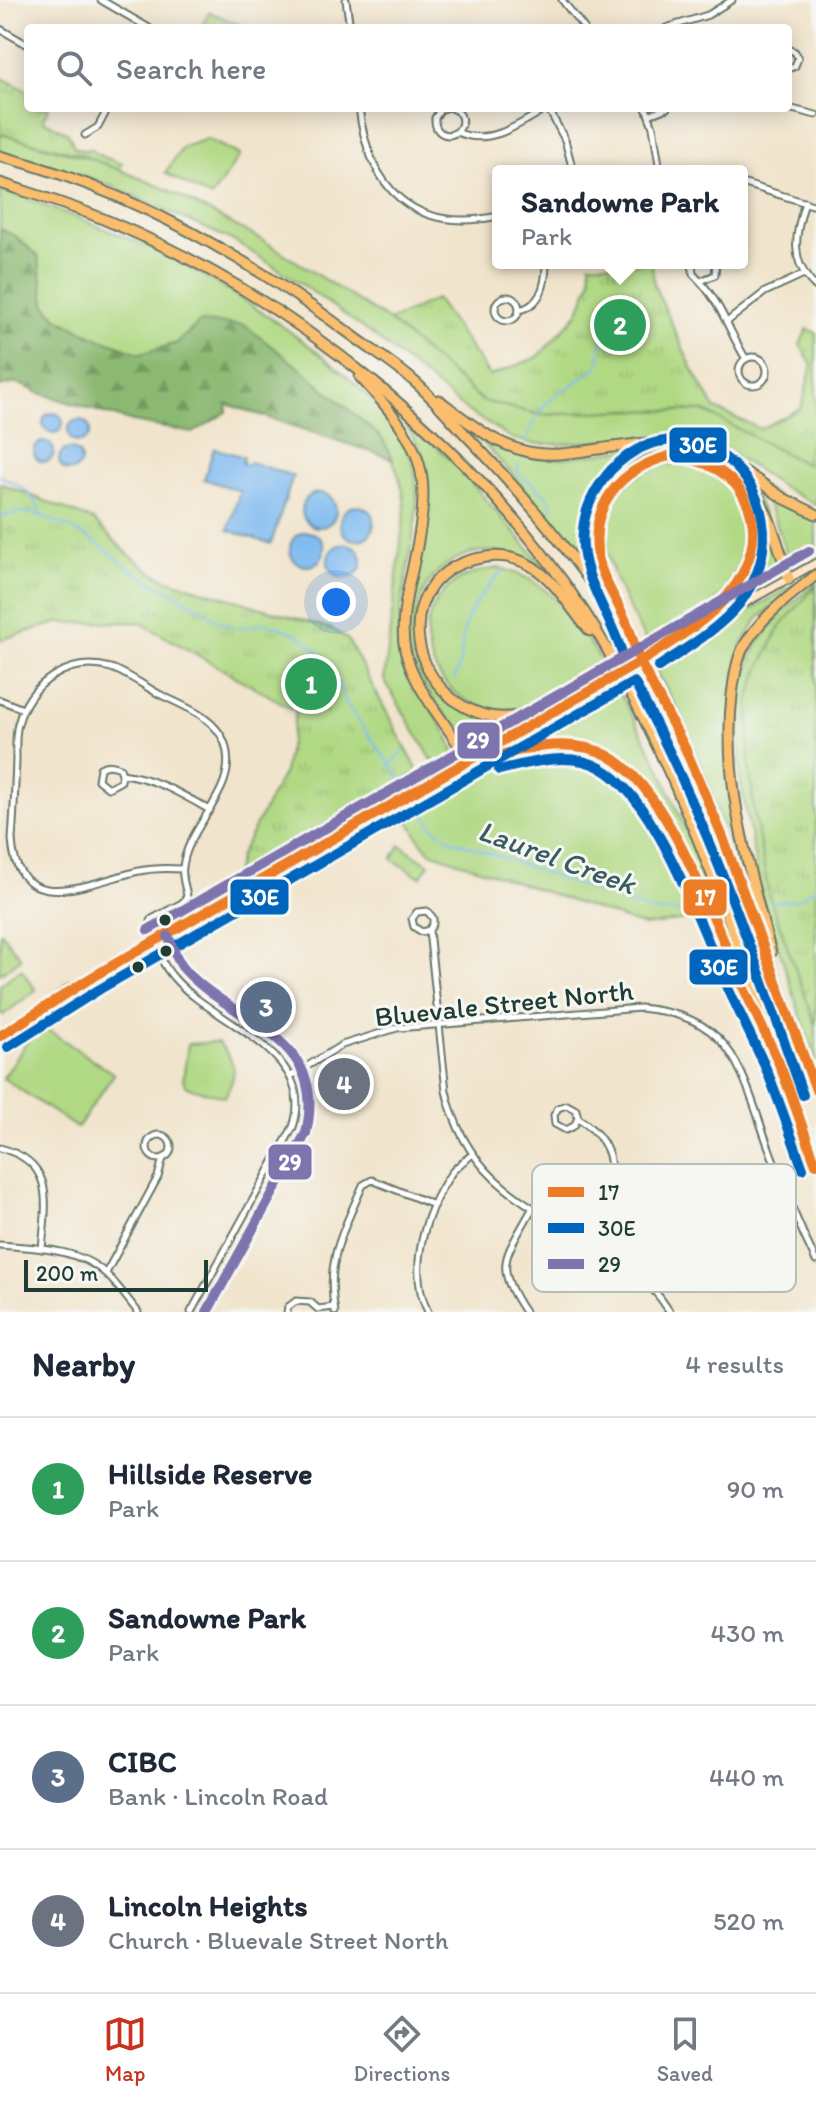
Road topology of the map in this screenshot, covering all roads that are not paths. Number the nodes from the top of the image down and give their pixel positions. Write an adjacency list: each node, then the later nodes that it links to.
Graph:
1 (101, 0): 6 (street)
2 (117, 0): 6 (street)
3 (346, 0): 8 (street)
4 (562, 0): 9 (street)
5 (732, 0): 10 (street)
6 (113, 7): 7 (street)
7 (142, 24)
8 (349, 24)
9 (581, 24)
10 (679, 24)
11 (0, 29): 12 (street)
12 (24, 43)
13 (792, 51): 14 (street)
14 (792, 67)
15 (792, 109): 25 (street)
16 (106, 112): 27 (street)
17 (360, 112): 35 (street)
18 (441, 112): 26 (street)
19 (459, 112): 26 (street)
20 (540, 112): 26 (street)
21 (549, 112): 29 (street)
22 (648, 112): 24 (street)
23 (657, 112): 24 (street)
24 (649, 115): 30 (street)
25 (816, 115)
26 (457, 132)
27 (85, 135)
28 (0, 156): 46 (highway)
29 (571, 165)
30 (659, 165)
31 (0, 183): 44 (highway)
32 (748, 185): 33 (street)
33 (805, 202): 34 (street); 39 (street)
34 (816, 206)
35 (492, 217)
36 (545, 269): 42 (street)
37 (693, 269): 40 (street)
38 (716, 269): 40 (street)
39 (804, 274): 41 (street); 43 (street)
40 (702, 280): 43 (street)
41 (816, 287)
42 (519, 310): 42 (street)
43 (728, 321): 45 (street)
44 (341, 357): 52 (highway); 58 (highway)
45 (746, 359): 45 (street)
46 (415, 382): 47 (highway); 54 (highway)
47 (739, 467): 48 (highway); 51 (highway)
48 (816, 514)
49 (816, 563): 51 (main road)
50 (816, 575): 64 (highway)
51 (789, 579): 53 (main road)
52 (604, 646): 57 (highway); 67 (highway)
53 (661, 650): 54 (highway); 57 (main road, bridge)
54 (636, 653): 64 (highway)
55 (0, 700): 56 (street)
56 (23, 709): 60 (street); 61 (street)
57 (559, 710): 58 (main road)
58 (465, 764): 63 (main road); 67 (highway)
59 (122, 774): 59 (street); 60 (street)
60 (210, 810): 61 (street)
61 (182, 869): 63 (street)
62 (429, 930): 62 (street); 65 (street)
63 (155, 942): 66 (main road); 68 (street)
64 (786, 1007): 69 (highway)
65 (440, 1024): 68 (street, Bluevale Street North); 72 (street); 75 (street, Bluevale Street North)
66 (0, 1036)
67 (778, 1063): 76 (highway)
68 (291, 1076): 88 (street)
69 (816, 1090)
70 (578, 1118): 70 (street); 74 (street)
71 (0, 1148): 81 (street)
72 (473, 1154): 77 (street); 78 (street)
73 (163, 1158): 73 (street); 83 (street)
74 (610, 1164)
75 (775, 1164)
76 (816, 1164)
77 (434, 1205): 85 (street); 90 (street)
78 (532, 1209): 91 (street)
79 (796, 1218): 82 (street, Bluevale Street North)
80 (0, 1245): 81 (street)
81 (42, 1249): 83 (street)
82 (816, 1261)
83 (106, 1273): 87 (street)
84 (653, 1292): 92 (street)
85 (334, 1310): 86 (street)
86 (317, 1311): 89 (street)
87 (138, 1312)
88 (191, 1312)
89 (287, 1312)
90 (428, 1312)
91 (525, 1312)
92 (670, 1312)

